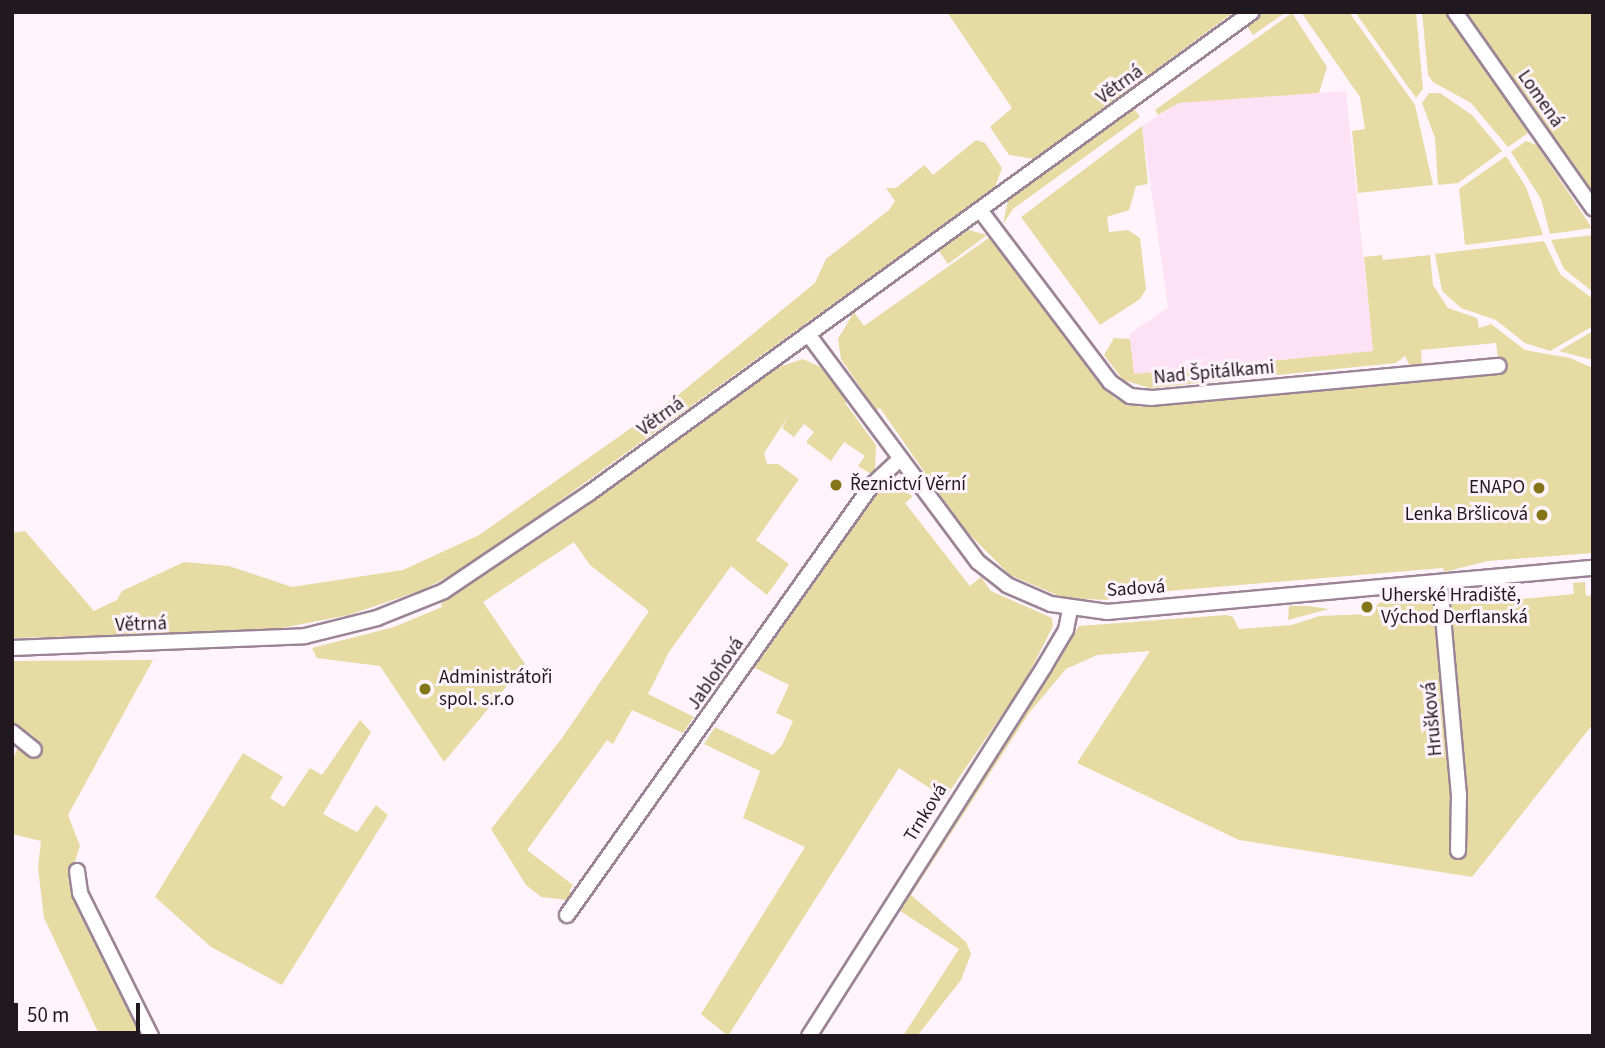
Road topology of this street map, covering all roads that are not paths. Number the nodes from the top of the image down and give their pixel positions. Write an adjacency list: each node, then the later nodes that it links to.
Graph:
1 (1252, 12): 4 (street, Větrná)
2 (1455, 12): 3 (street, Lomená)
3 (1593, 208)
4 (981, 211): 5 (street, Větrná); 6 (street, Nad Špitálkami)
5 (808, 334): 7 (street, Sadová); 11 (street, Větrná)
6 (1499, 366)
7 (900, 459): 10 (street, Sadová); 16 (street, Jabloňová)
8 (1593, 568): 9 (street, Sadová)
9 (1440, 583): 10 (street, Sadová); 14 (street, Hrušková)
10 (1070, 609): 18 (street, Trnková)
11 (12, 648)
12 (12, 732): 13 (street)
13 (34, 750)
14 (1458, 851)
15 (77, 871): 17 (street)
16 (567, 915)
17 (151, 1036)
18 (808, 1036)

